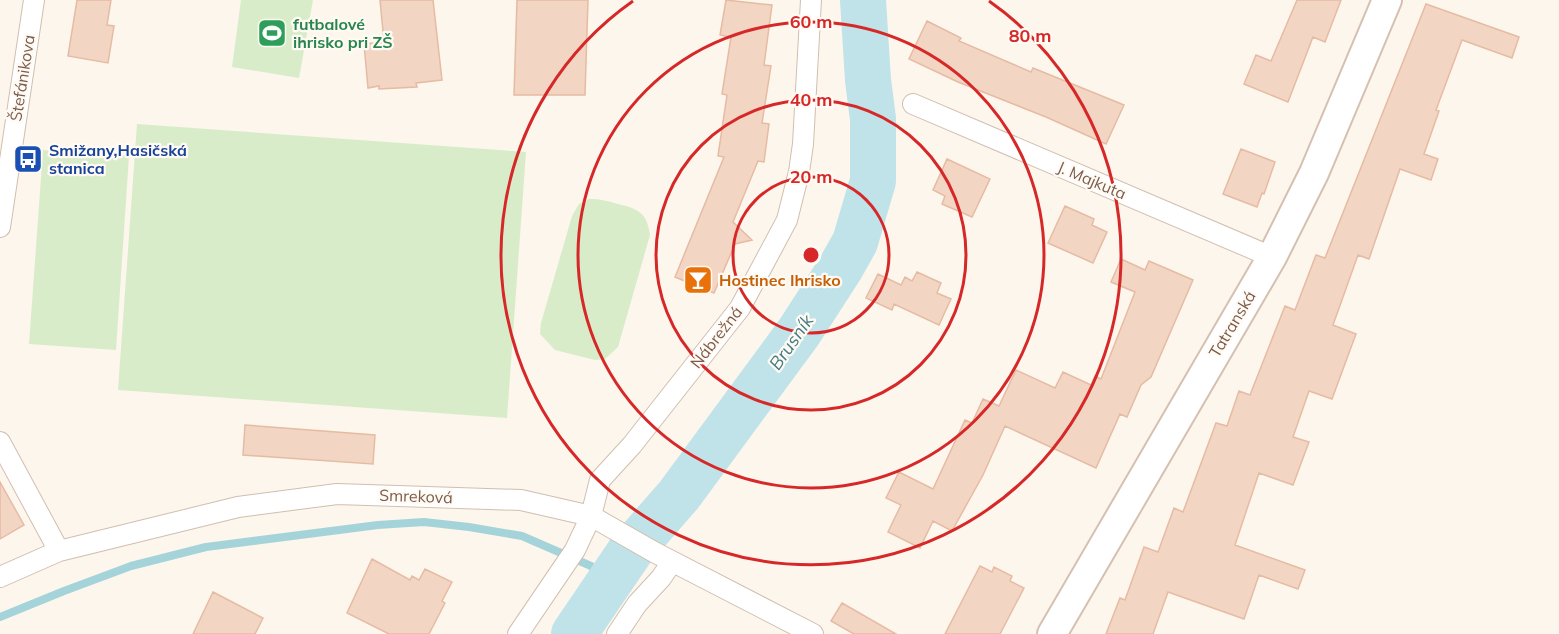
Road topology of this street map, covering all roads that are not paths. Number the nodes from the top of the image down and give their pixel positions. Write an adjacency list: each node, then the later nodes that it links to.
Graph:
1 (34, 0): 5 (street, Štefánikova)
2 (811, 0): 8 (street, Nábrežná)
3 (1387, 0): 6 (main road, Tatranská)
4 (913, 104): 6 (street, J. Majkuta)
5 (0, 227)
6 (1272, 257): 15 (main road, Tatranská)
7 (0, 442): 9 (street)
8 (591, 516): 9 (street, Smreková); 10 (street, Smreková); 12 (street, Nábrežná)
9 (60, 551): 11 (street, Smreková)
10 (672, 562): 13 (street); 14 (street, Smreková)
11 (0, 577)
12 (518, 634)
13 (616, 634)
14 (813, 634)
15 (1052, 634)

